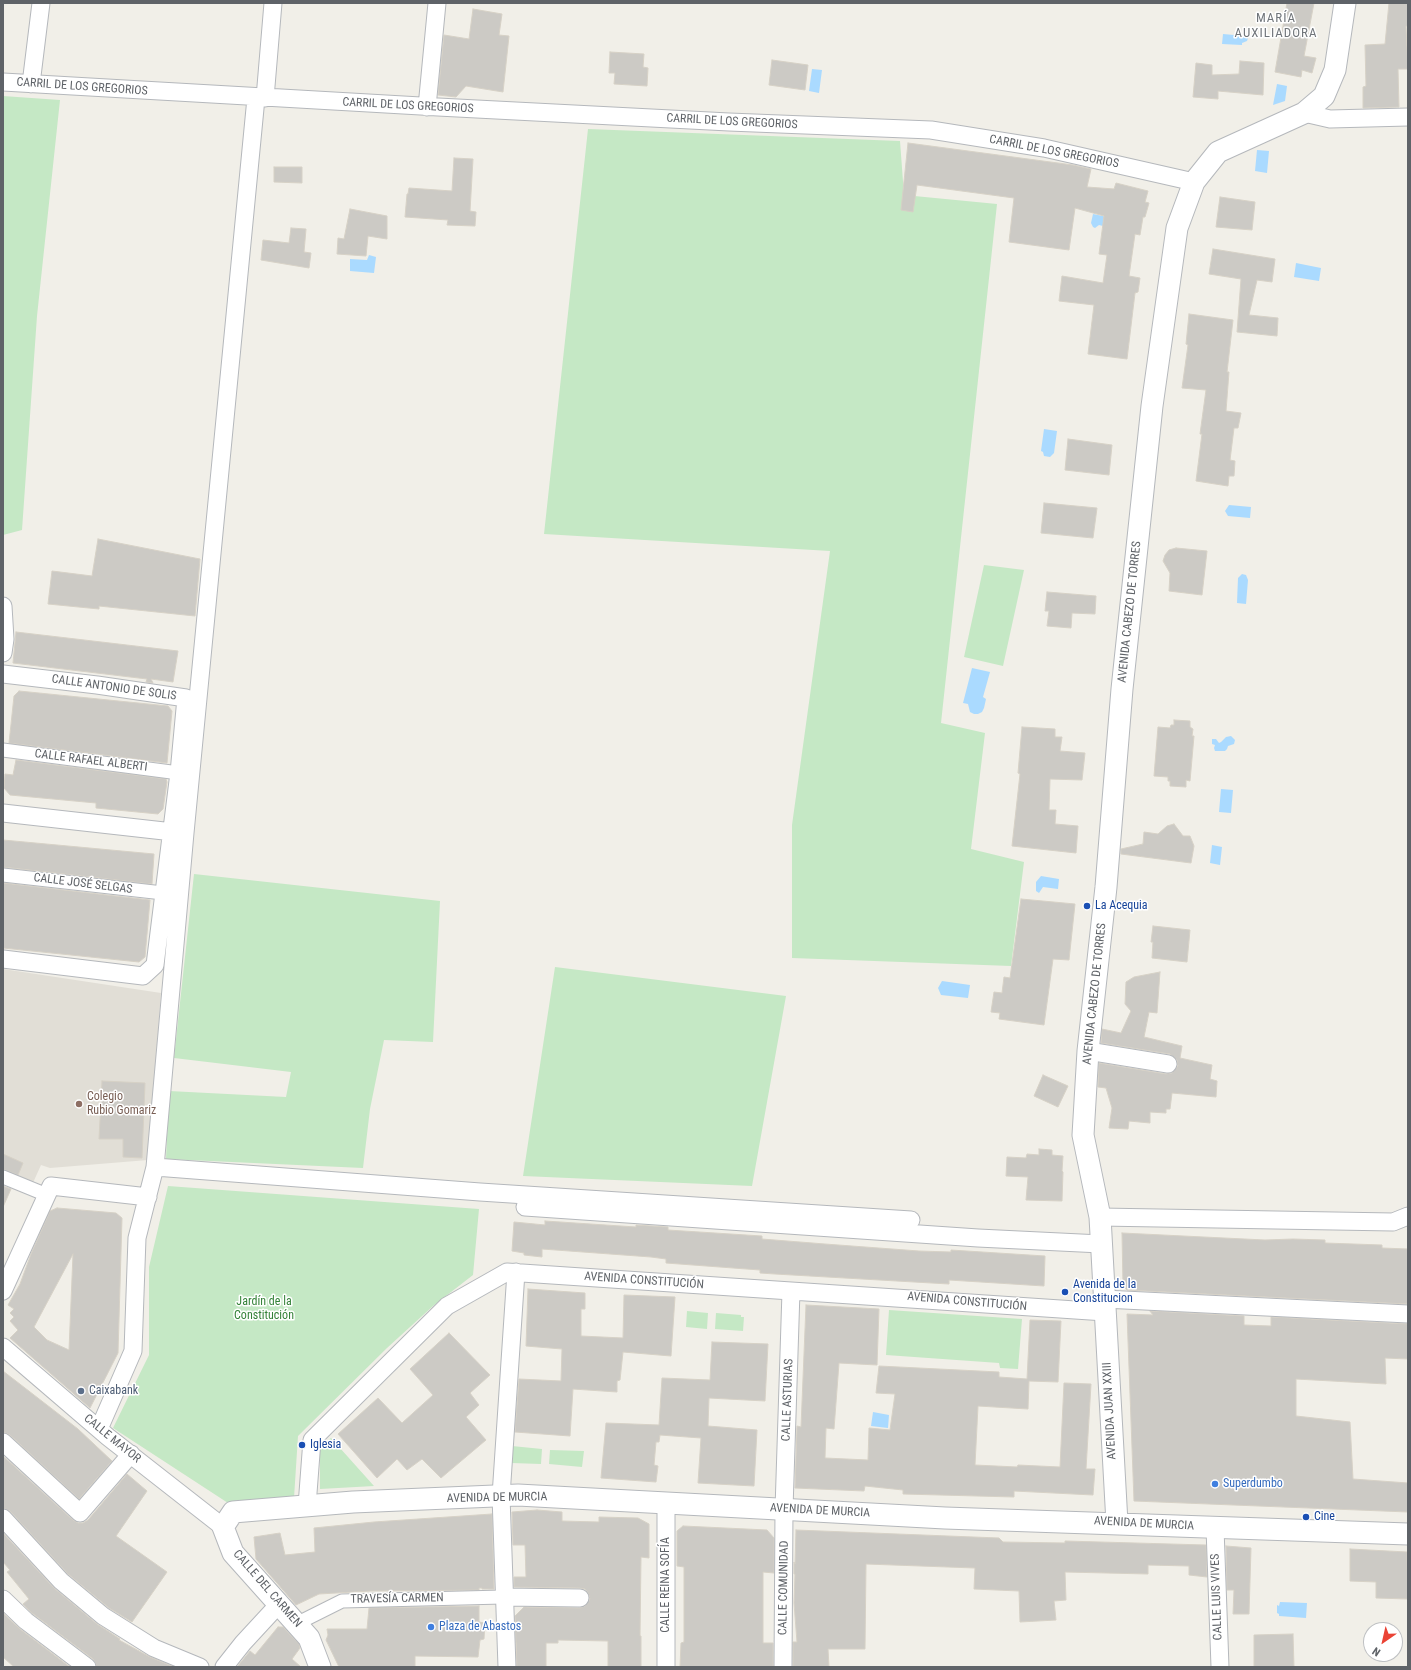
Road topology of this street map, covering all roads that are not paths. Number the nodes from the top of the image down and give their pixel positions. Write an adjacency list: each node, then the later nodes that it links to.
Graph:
1 (41, 3): 6 (street)
2 (273, 3): 7 (street)
3 (438, 3): 8 (street)
4 (1345, 3): 9 (street, AVENIDA CABEZO DE TORRES)
5 (3, 82): 6 (street, CARRIL DE LOS GREGORIOS)
6 (31, 84): 7 (street, CARRIL DE LOS GREGORIOS)
7 (260, 98): 8 (street, CARRIL DE LOS GREGORIOS); 18 (street)
8 (427, 107): 11 (street, CARRIL DE LOS GREGORIOS)
9 (1304, 113): 10 (street); 11 (street, AVENIDA CABEZO DE TORRES)
10 (1408, 117)
11 (1194, 182): 22 (street, AVENIDA CABEZO DE TORRES)
12 (3, 607): 13 (street)
13 (3, 653)
14 (3, 674): 16 (street, CALLE ANTONIO DE SOLIS)
15 (3, 750): 16 (street, CALLE RAFAEL ALBERTI)
16 (179, 773): 18 (street, CALLE ANTONIO DE SOLIS)
17 (3, 813): 18 (street)
18 (178, 832): 20 (street); 24 (street)
19 (3, 875): 20 (street, CALLE JOSÉ SELGAS)
20 (163, 893): 21 (street)
21 (3, 960)
22 (1088, 1051): 23 (street); 30 (street, AVENIDA CABEZO DE TORRES)
23 (1168, 1064)
24 (155, 1167): 27 (street); 31 (street)
25 (3, 1177): 26 (street)
26 (47, 1195): 27 (street); 34 (street)
27 (148, 1197): 39 (street)
28 (525, 1207): 32 (street)
29 (1408, 1216): 30 (street)
30 (1100, 1217): 32 (street, AVENIDA CABEZO DE TORRES)
31 (911, 1220)
32 (1101, 1244): 36 (street, AVENIDA CABEZO DE TORRES)
33 (516, 1272): 35 (street, AVENIDA CONSTITUCIÓN); 42 (street); 44 (street, AVENIDA CONSTITUCIÓN)
34 (3, 1290)
35 (791, 1290): 36 (street, AVENIDA CONSTITUCIÓN); 45 (street, CALLE ASTURIAS)
36 (1104, 1305): 37 (street, AVENIDA CONSTITUCIÓN); 48 (street, AVENIDA JUAN XXIII)
37 (1408, 1314)
38 (3, 1347): 39 (street, CALLE MAYOR)
39 (99, 1429): 41 (street, CALLE MAYOR)
40 (3, 1442): 41 (street)
41 (131, 1454): 47 (street, CALLE MAYOR)
42 (501, 1496): 43 (street, AVENIDA DE MURCIA); 44 (street, AVENIDA DE MURCIA); 51 (street)
43 (666, 1502): 45 (street, AVENIDA DE MURCIA); 61 (street, CALLE REINA SOFÍA)
44 (307, 1506): 47 (street, AVENIDA DE MURCIA)
45 (784, 1509): 48 (street, AVENIDA DE MURCIA); 62 (street, CALLE COMUNIDAD)
46 (3, 1518): 57 (street)
47 (228, 1519): 54 (street, CALLE DEL CARMEN)
48 (1117, 1523): 49 (street, AVENIDA DE MURCIA)
49 (1215, 1528): 50 (street, AVENIDA DE MURCIA); 63 (street, CALLE LUIS VIVES)
50 (1408, 1534)
51 (503, 1597): 53 (street); 55 (street, TRAVESÍA CARMEN); 60 (street)
52 (3, 1598): 56 (street)
53 (580, 1598)
54 (279, 1604): 55 (street, CALLE DEL CARMEN); 58 (street)
55 (296, 1624): 59 (street, CALLE DEL CARMEN)
56 (87, 1667)
57 (200, 1667)
58 (224, 1667)
59 (320, 1667)
60 (507, 1667)
61 (666, 1667)
62 (783, 1667)
63 (1220, 1667)

